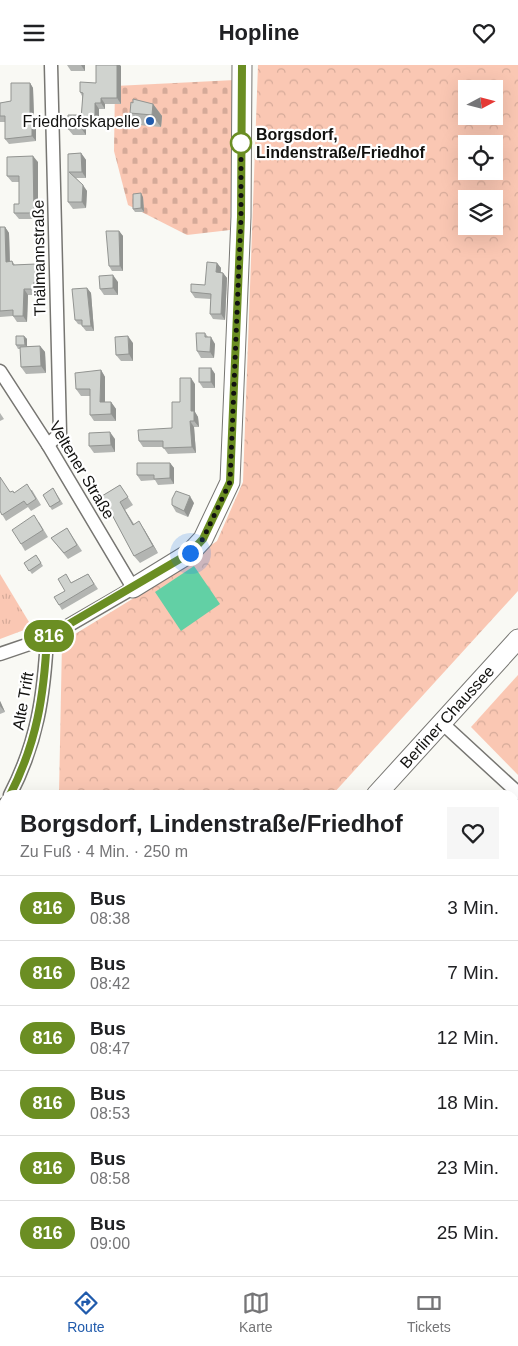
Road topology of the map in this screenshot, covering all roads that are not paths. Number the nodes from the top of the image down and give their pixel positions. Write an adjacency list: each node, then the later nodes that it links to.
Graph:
1 (51, 65): 4 (street, Thälmannstraße)
2 (242, 65): 5 (street)
3 (0, 371): 4 (street, Veltener Straße)
4 (48, 445): 5 (street, Veltener Straße)
5 (134, 588): 6 (street)
6 (47, 637): 8 (street); 10 (street, Alte Trift)
7 (518, 639): 9 (street, Berliner Chaussee)
8 (0, 654)
9 (443, 724): 11 (street, Berliner Chaussee); 12 (street)
10 (13, 790)
11 (381, 790)
12 (515, 790)

